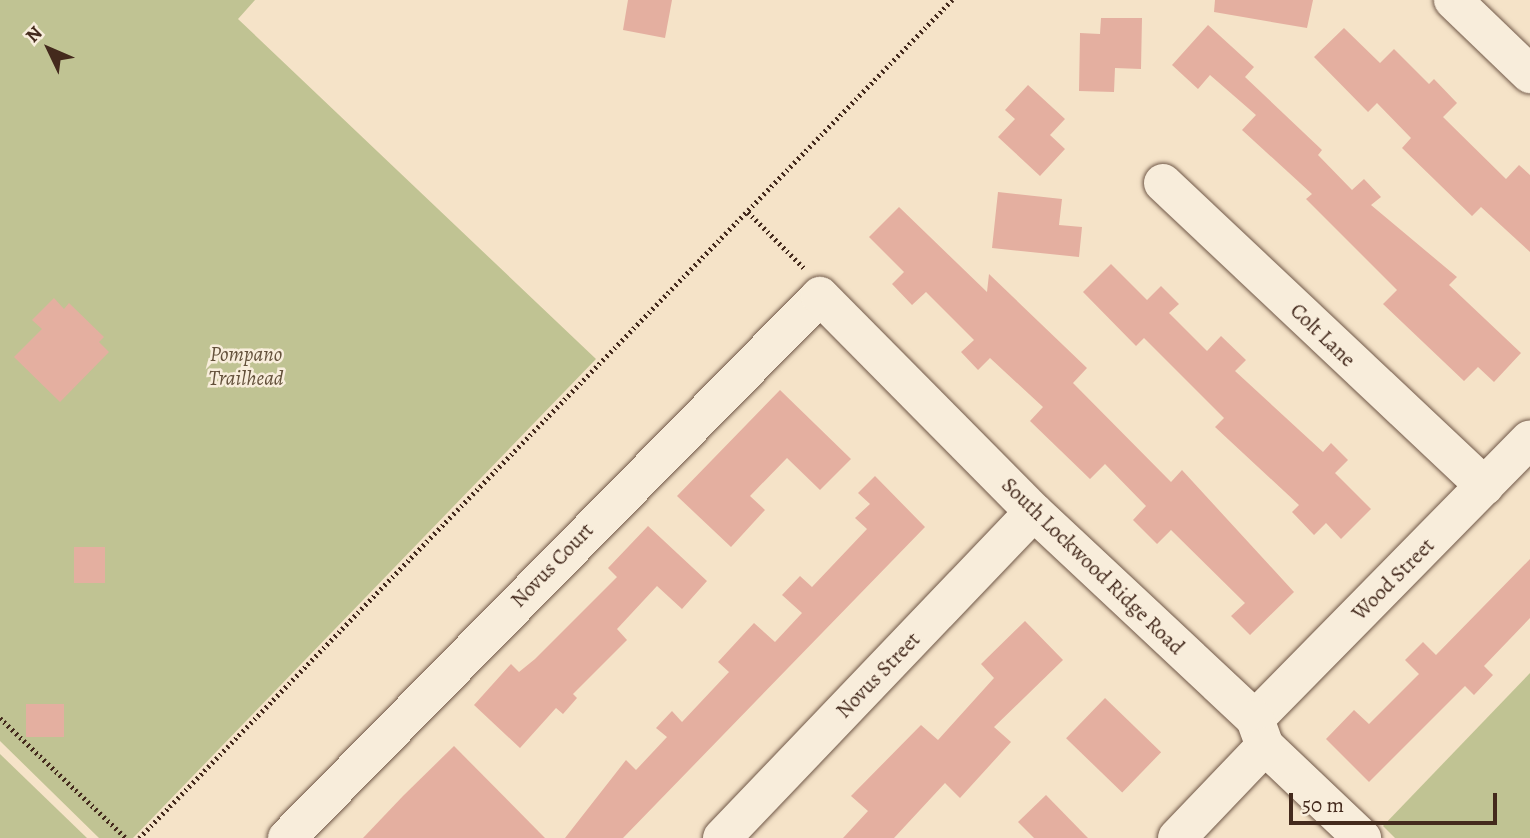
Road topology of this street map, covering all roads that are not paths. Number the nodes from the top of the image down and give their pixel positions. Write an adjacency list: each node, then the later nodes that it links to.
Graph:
1 (1453, 0): 2 (street)
2 (1530, 74)
3 (1163, 183): 6 (street, Colt Lane)
4 (820, 296): 7 (street, South Lockwood Ridge Road); 9 (street, Novus Court)
5 (1530, 439): 6 (street, Wood Street)
6 (1485, 486): 8 (street, Wood Street)
7 (1034, 512): 8 (street, South Lockwood Ridge Road); 10 (street, Novus Street)
8 (1260, 733): 11 (street, Wood Street); 12 (street, South Lockwood Ridge Road)
9 (287, 838)
10 (722, 838)
11 (1177, 838)
12 (1362, 838)

